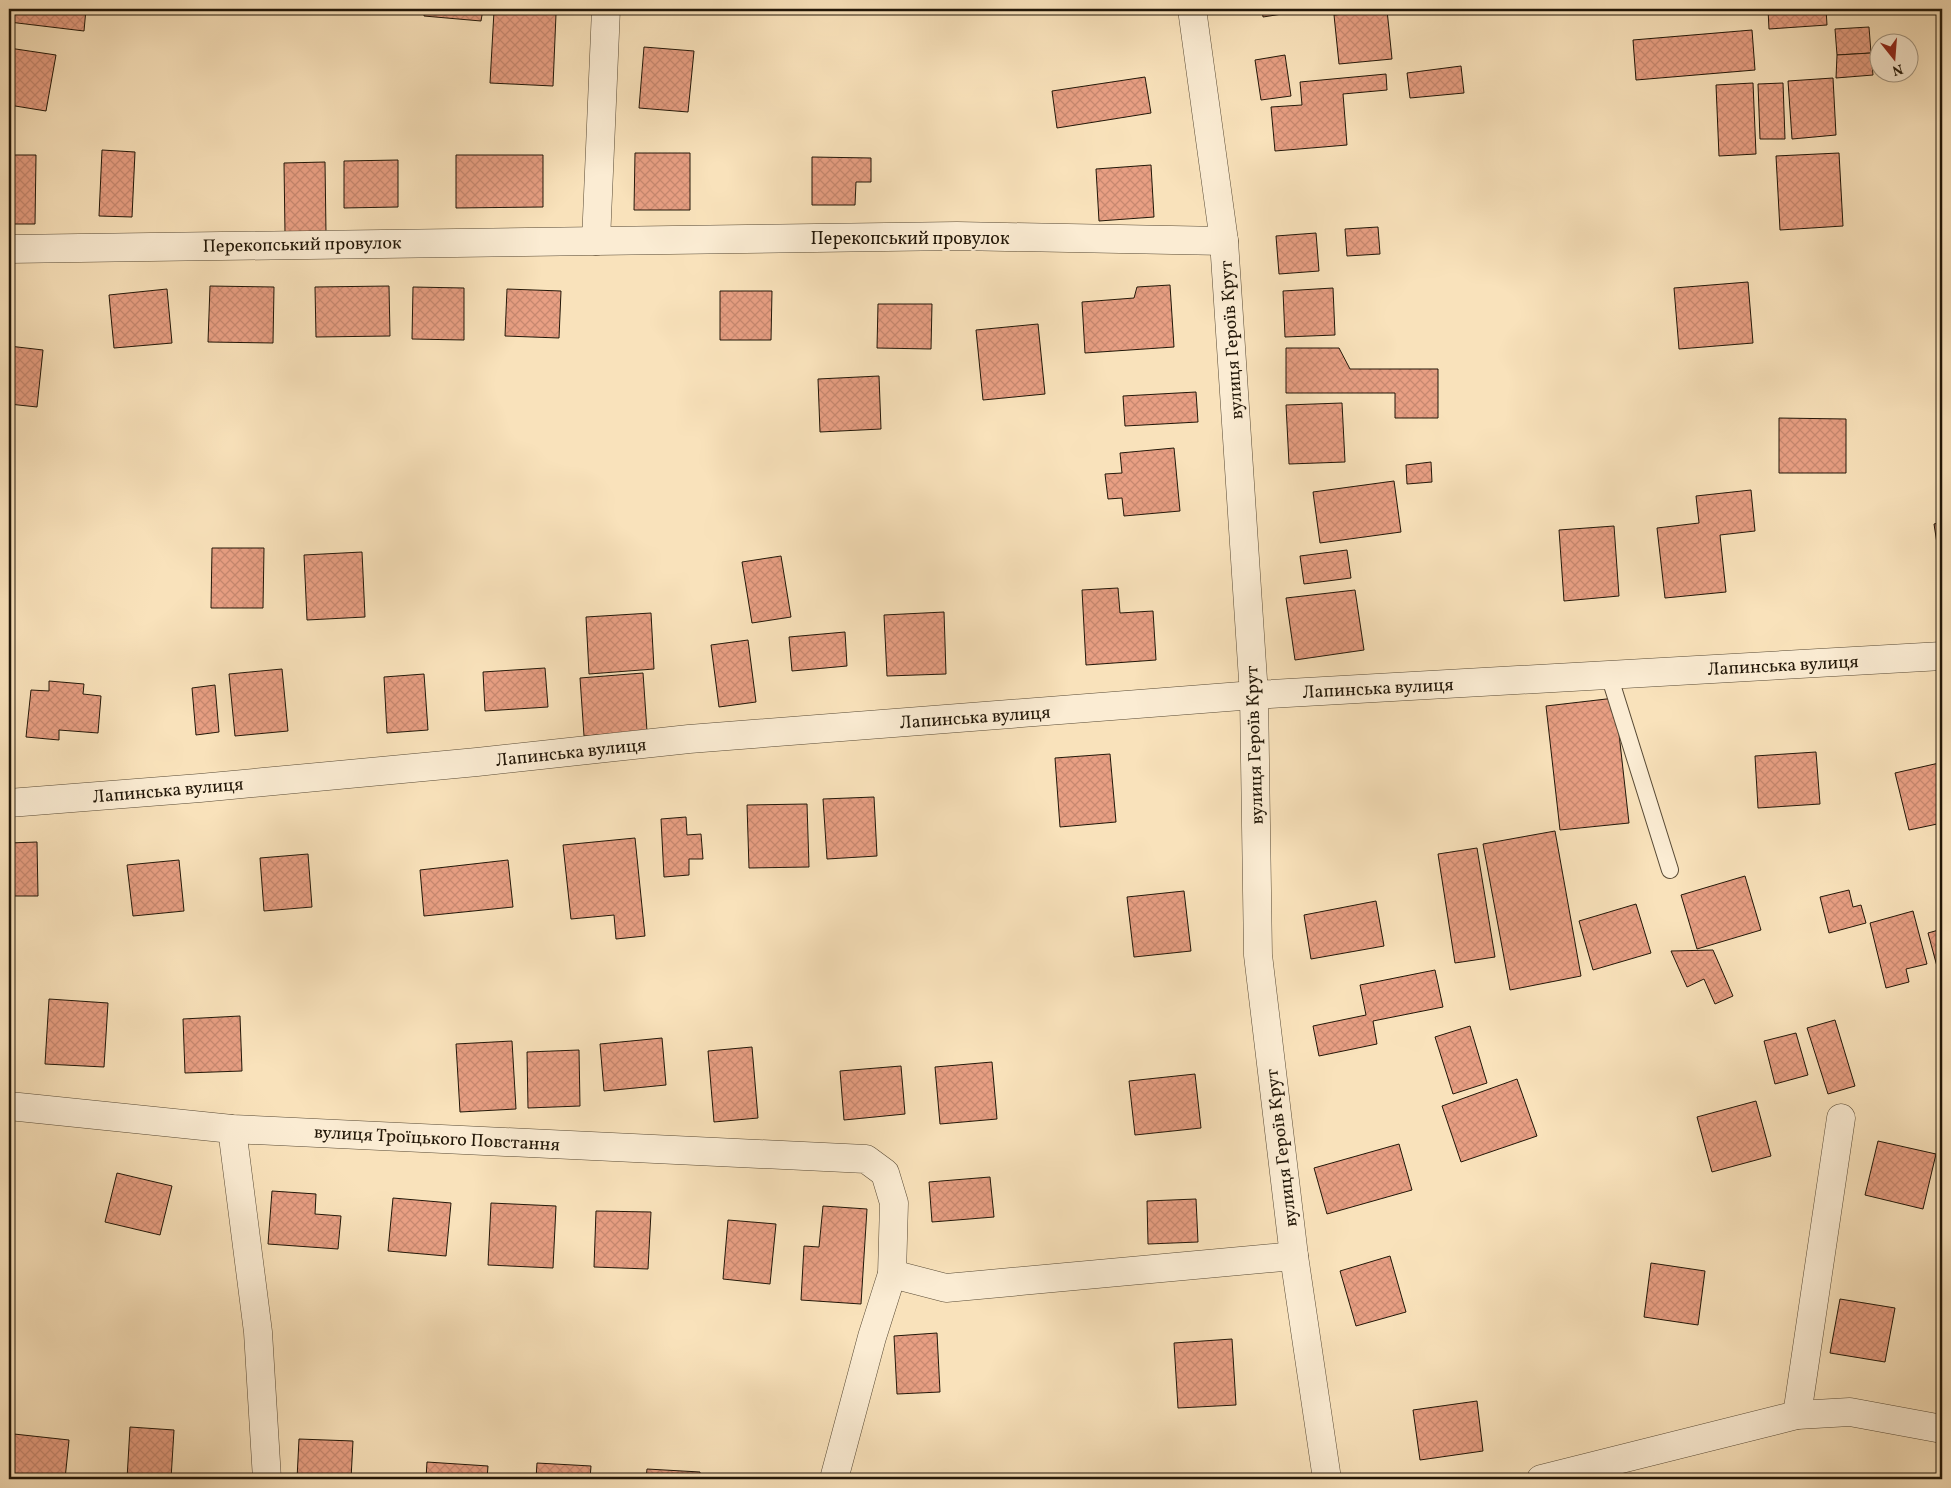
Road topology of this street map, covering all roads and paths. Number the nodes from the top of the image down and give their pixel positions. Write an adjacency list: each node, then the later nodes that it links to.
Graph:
1 (606, 9): 3 (street)
2 (1192, 9): 4 (street, вулиця Героїв Крут)
3 (596, 241): 4 (street, Перекопський провулок); 5 (street, Перекопський провулок)
4 (1224, 241): 8 (street, вулиця Героїв Крут)
5 (9, 248)
6 (1942, 656): 7 (street, Лапинська вулиця)
7 (1609, 675): 8 (street, Лапинська вулиця); 10 (lane)
8 (1254, 695): 9 (street, Лапинська вулиця); 14 (street, вулиця Героїв Крут)
9 (9, 803)
10 (1670, 870)
11 (9, 1106): 13 (street, вулиця Троїцького Повстання)
12 (1841, 1118): 16 (street)
13 (232, 1129): 15 (street, вулиця Троїцького Повстання); 18 (street)
14 (1294, 1256): 15 (street); 20 (street, вулиця Героїв Крут)
15 (892, 1274): 19 (street)
16 (1797, 1415): 17 (street); 21 (street)
17 (1942, 1429)
18 (266, 1479)
19 (834, 1479)
20 (1326, 1479)
21 (1541, 1479)

